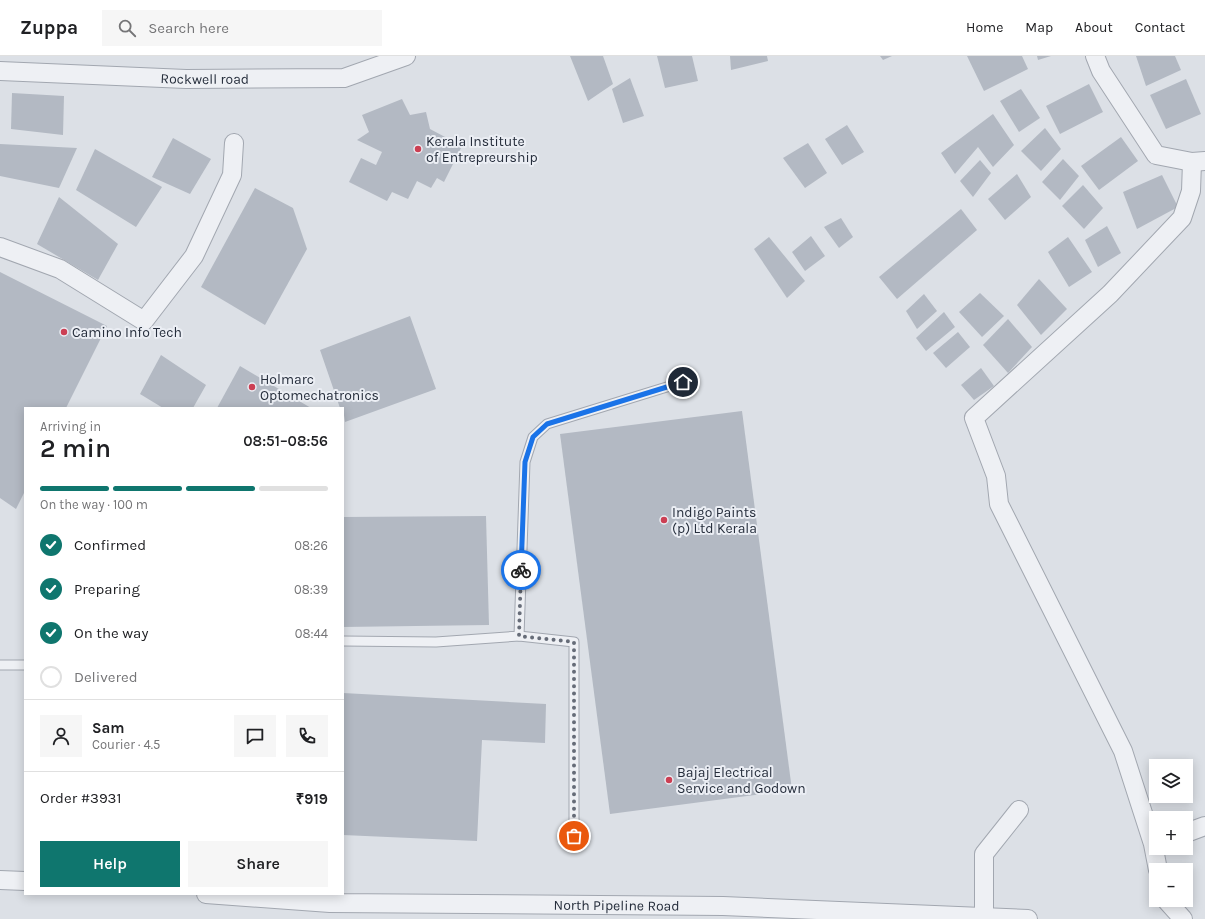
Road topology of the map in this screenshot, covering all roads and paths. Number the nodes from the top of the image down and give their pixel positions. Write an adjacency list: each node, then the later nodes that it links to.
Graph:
1 (406, 56): 3 (street, Rockwell road)
2 (1095, 56): 5 (street)
3 (0, 70)
4 (234, 143): 6 (street)
5 (1198, 162): 14 (street)
6 (0, 247)
7 (683, 382): 8 (lane)
8 (519, 636): 9 (lane); 16 (lane)
9 (344, 641)
10 (0, 665): 11 (lane)
11 (24, 665)
12 (1019, 810): 22 (street)
13 (1205, 826): 15 (street)
14 (1149, 829)
15 (1193, 830)
16 (574, 836)
17 (0, 880): 18 (street)
18 (24, 881)
19 (220, 895): 21 (street, North Pipeline Road)
20 (1172, 907): 24 (street)
21 (944, 917): 22 (street, North Pipeline Road)
22 (984, 917): 23 (street, North Pipeline Road)
23 (1028, 919)
24 (1183, 919)

